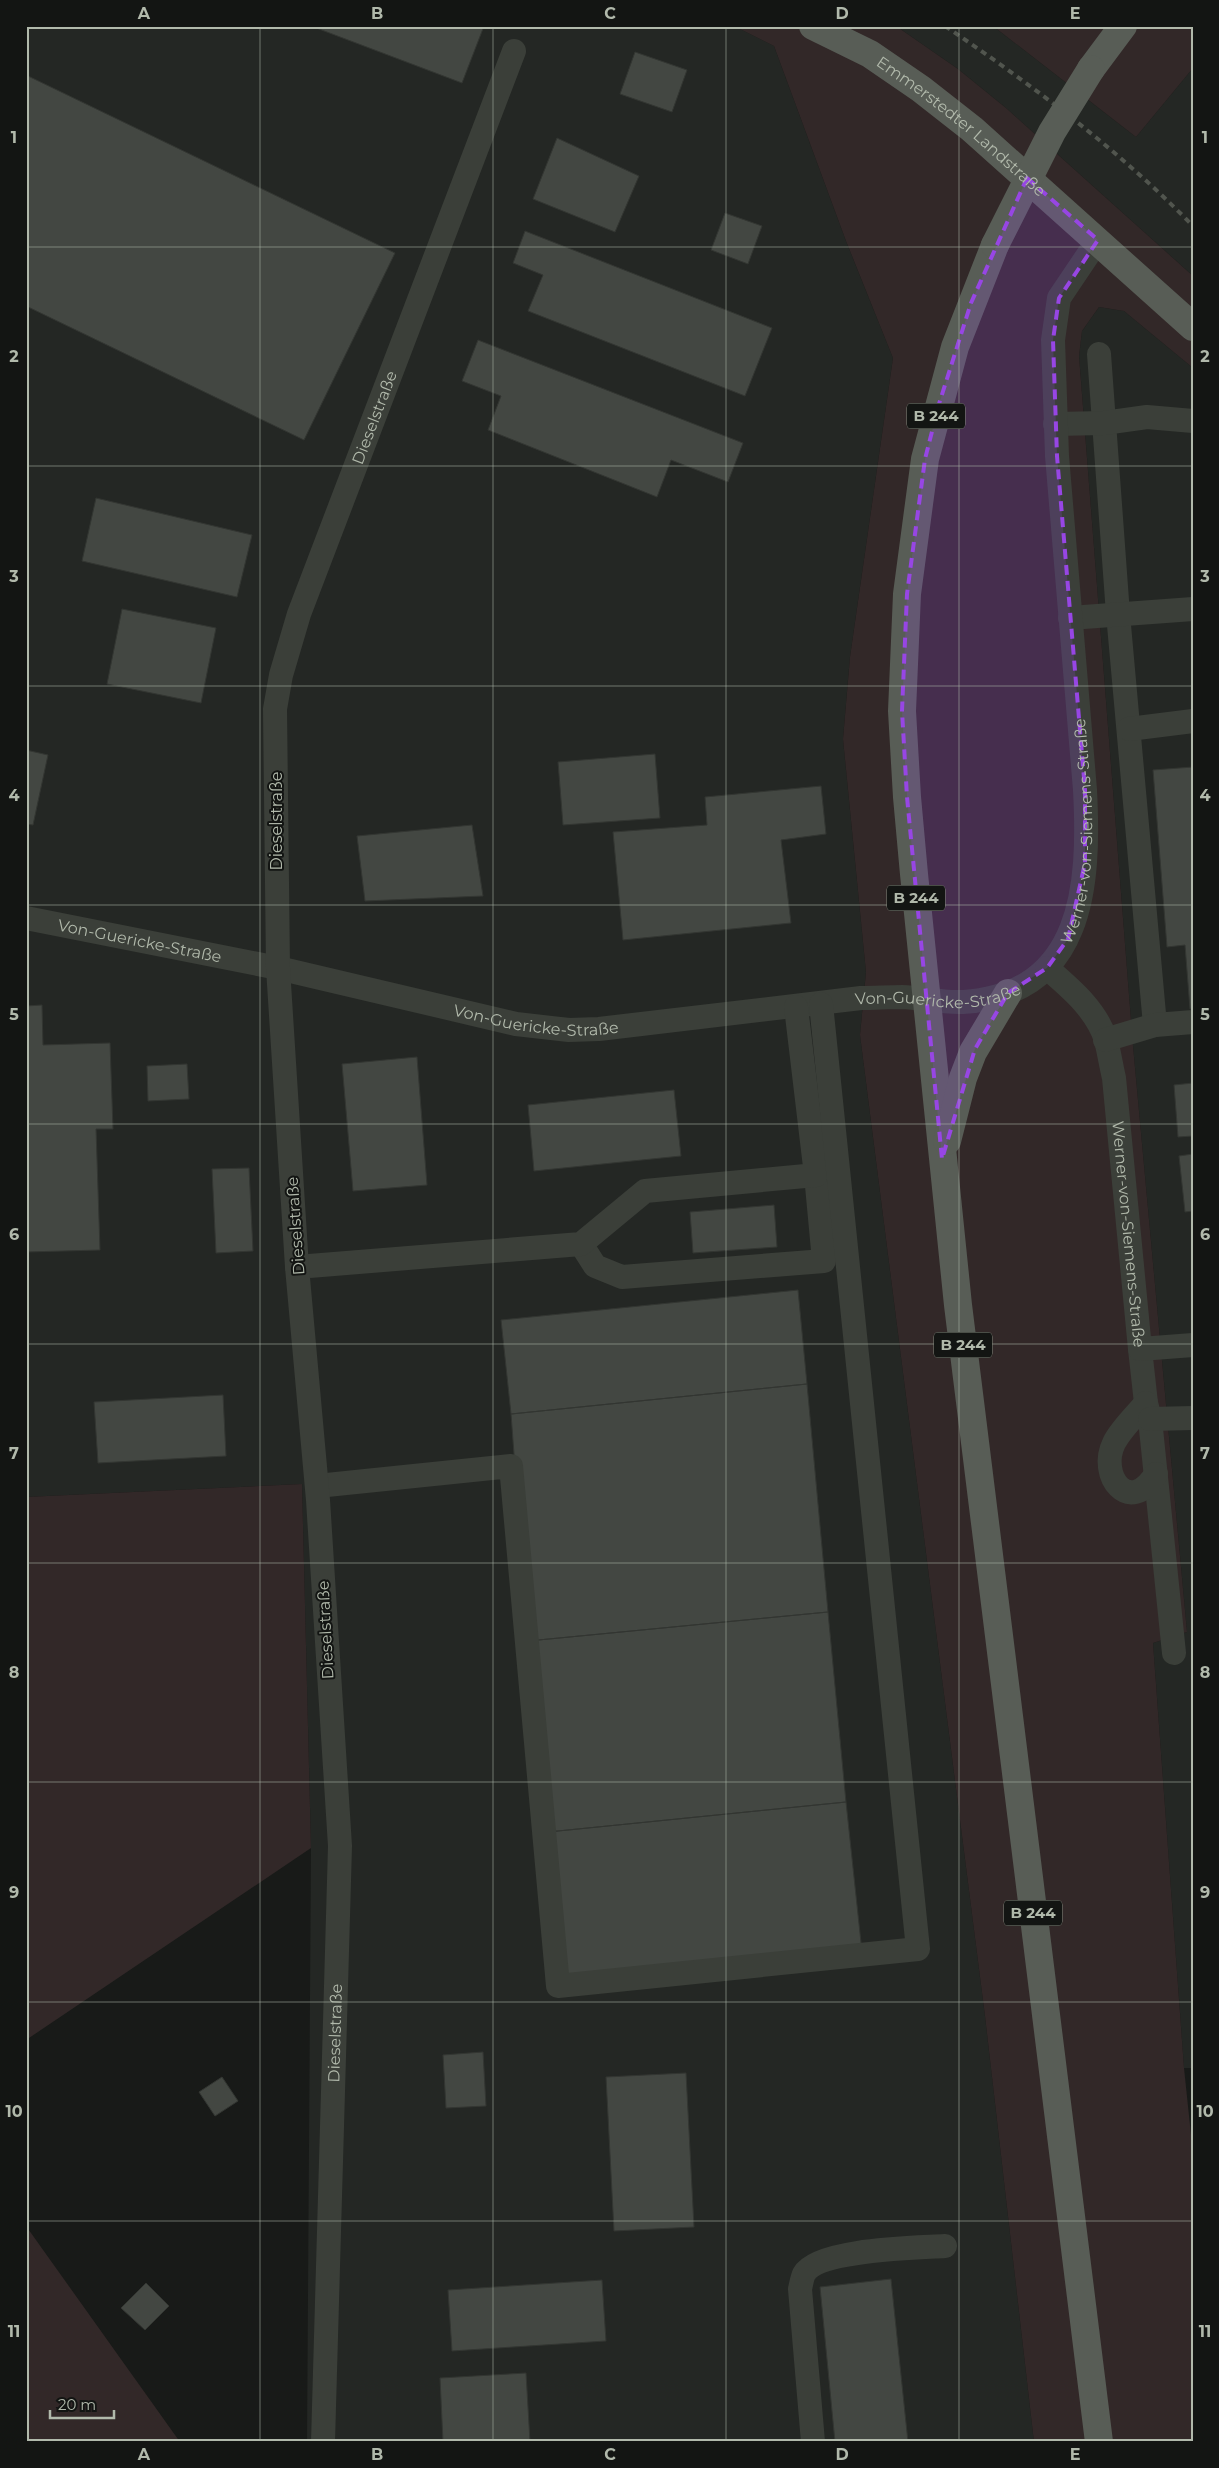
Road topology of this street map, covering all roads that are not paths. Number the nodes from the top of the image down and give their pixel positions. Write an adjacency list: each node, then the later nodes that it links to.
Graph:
1 (813, 26): 4 (main road, Emmerstedter Landstraße)
2 (1122, 26): 19 (main road, B 244, bridge)
3 (514, 51): 16 (street, Dieselstraße)
4 (1098, 240): 5 (main road, Emmerstedter Landstraße); 9 (street, Werner-von-Siemens-Straße)
5 (1193, 327)
6 (1099, 354): 8 (street)
7 (1193, 421): 8 (street)
8 (1104, 423): 9 (street); 11 (street)
9 (1055, 424): 12 (street, Werner-von-Siemens-Straße)
10 (1193, 609): 11 (street)
11 (1118, 614): 12 (street); 14 (street)
12 (1070, 618): 17 (street, Werner-von-Siemens-Straße)
13 (1193, 721): 14 (street)
14 (1129, 729): 23 (street)
15 (26, 918): 16 (street, Von-Guericke-Straße)
16 (278, 968): 21 (street, Von-Guericke-Straße); 28 (street, Dieselstraße)
17 (1047, 968): 18 (street, Von-Guericke-Straße); 24 (street, Werner-von-Siemens-Straße)
18 (1008, 993): 19 (street, Von-Guericke-Straße); 25 (main road, B 244)
19 (927, 999): 20 (street, Von-Guericke-Straße); 25 (main road, B 244)
20 (821, 1004): 21 (street, Von-Guericke-Straße); 34 (street)
21 (796, 1007): 26 (street)
22 (1193, 1022): 23 (street)
23 (1155, 1025): 24 (street)
24 (1106, 1040): 30 (street, Werner-von-Siemens-Straße)
25 (942, 1160): 39 (main road, B 244)
26 (816, 1175): 27 (street); 27 (street)
27 (581, 1244): 28 (street)
28 (297, 1267): 34 (street, Dieselstraße)
29 (1193, 1345): 30 (street)
30 (1140, 1349): 31 (street, Werner-von-Siemens-Straße)
31 (1148, 1411): 32 (street); 33 (street, Werner-von-Siemens-Straße); 33 (street)
32 (1193, 1418)
33 (1156, 1474): 35 (street, Werner-von-Siemens-Straße)
34 (317, 1486): 37 (street, Dieselstraße)
35 (1174, 1653)
36 (946, 2246): 38 (street)
37 (323, 2442)
38 (813, 2442)
39 (1099, 2442)

